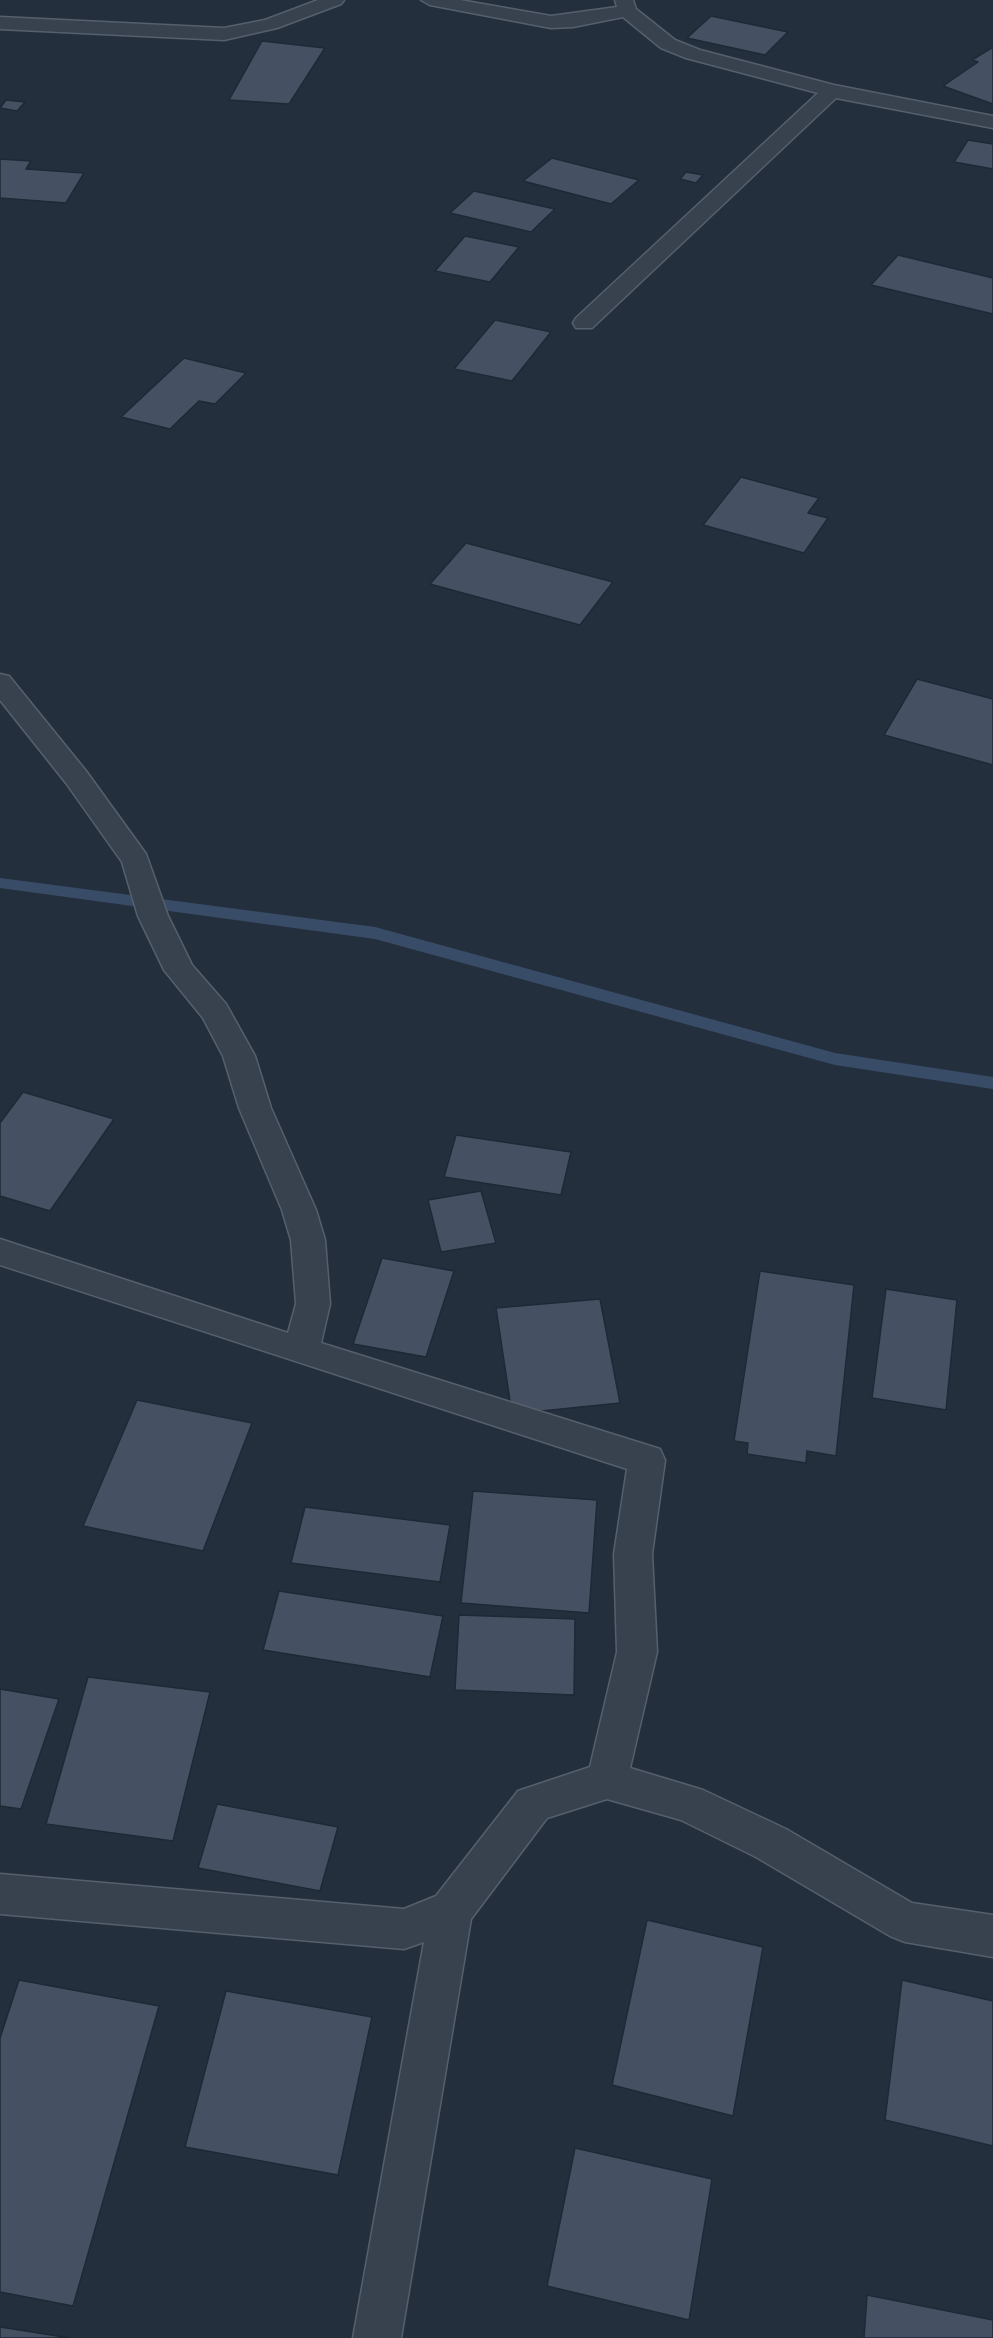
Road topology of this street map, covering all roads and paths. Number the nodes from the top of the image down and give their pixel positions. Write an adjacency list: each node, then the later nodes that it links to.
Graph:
1 (335, 0): 4 (street)
2 (430, 0): 3 (street)
3 (625, 6): 5 (street)
4 (0, 23)
5 (832, 91): 6 (street); 7 (street)
6 (993, 122)
7 (584, 323)
8 (0, 682): 10 (street)
9 (0, 1252): 10 (street)
10 (301, 1351): 11 (street)
11 (607, 1780): 13 (street); 14 (street)
12 (0, 1894): 13 (street)
13 (451, 1911): 15 (street)
14 (993, 1936)
15 (377, 2338)

